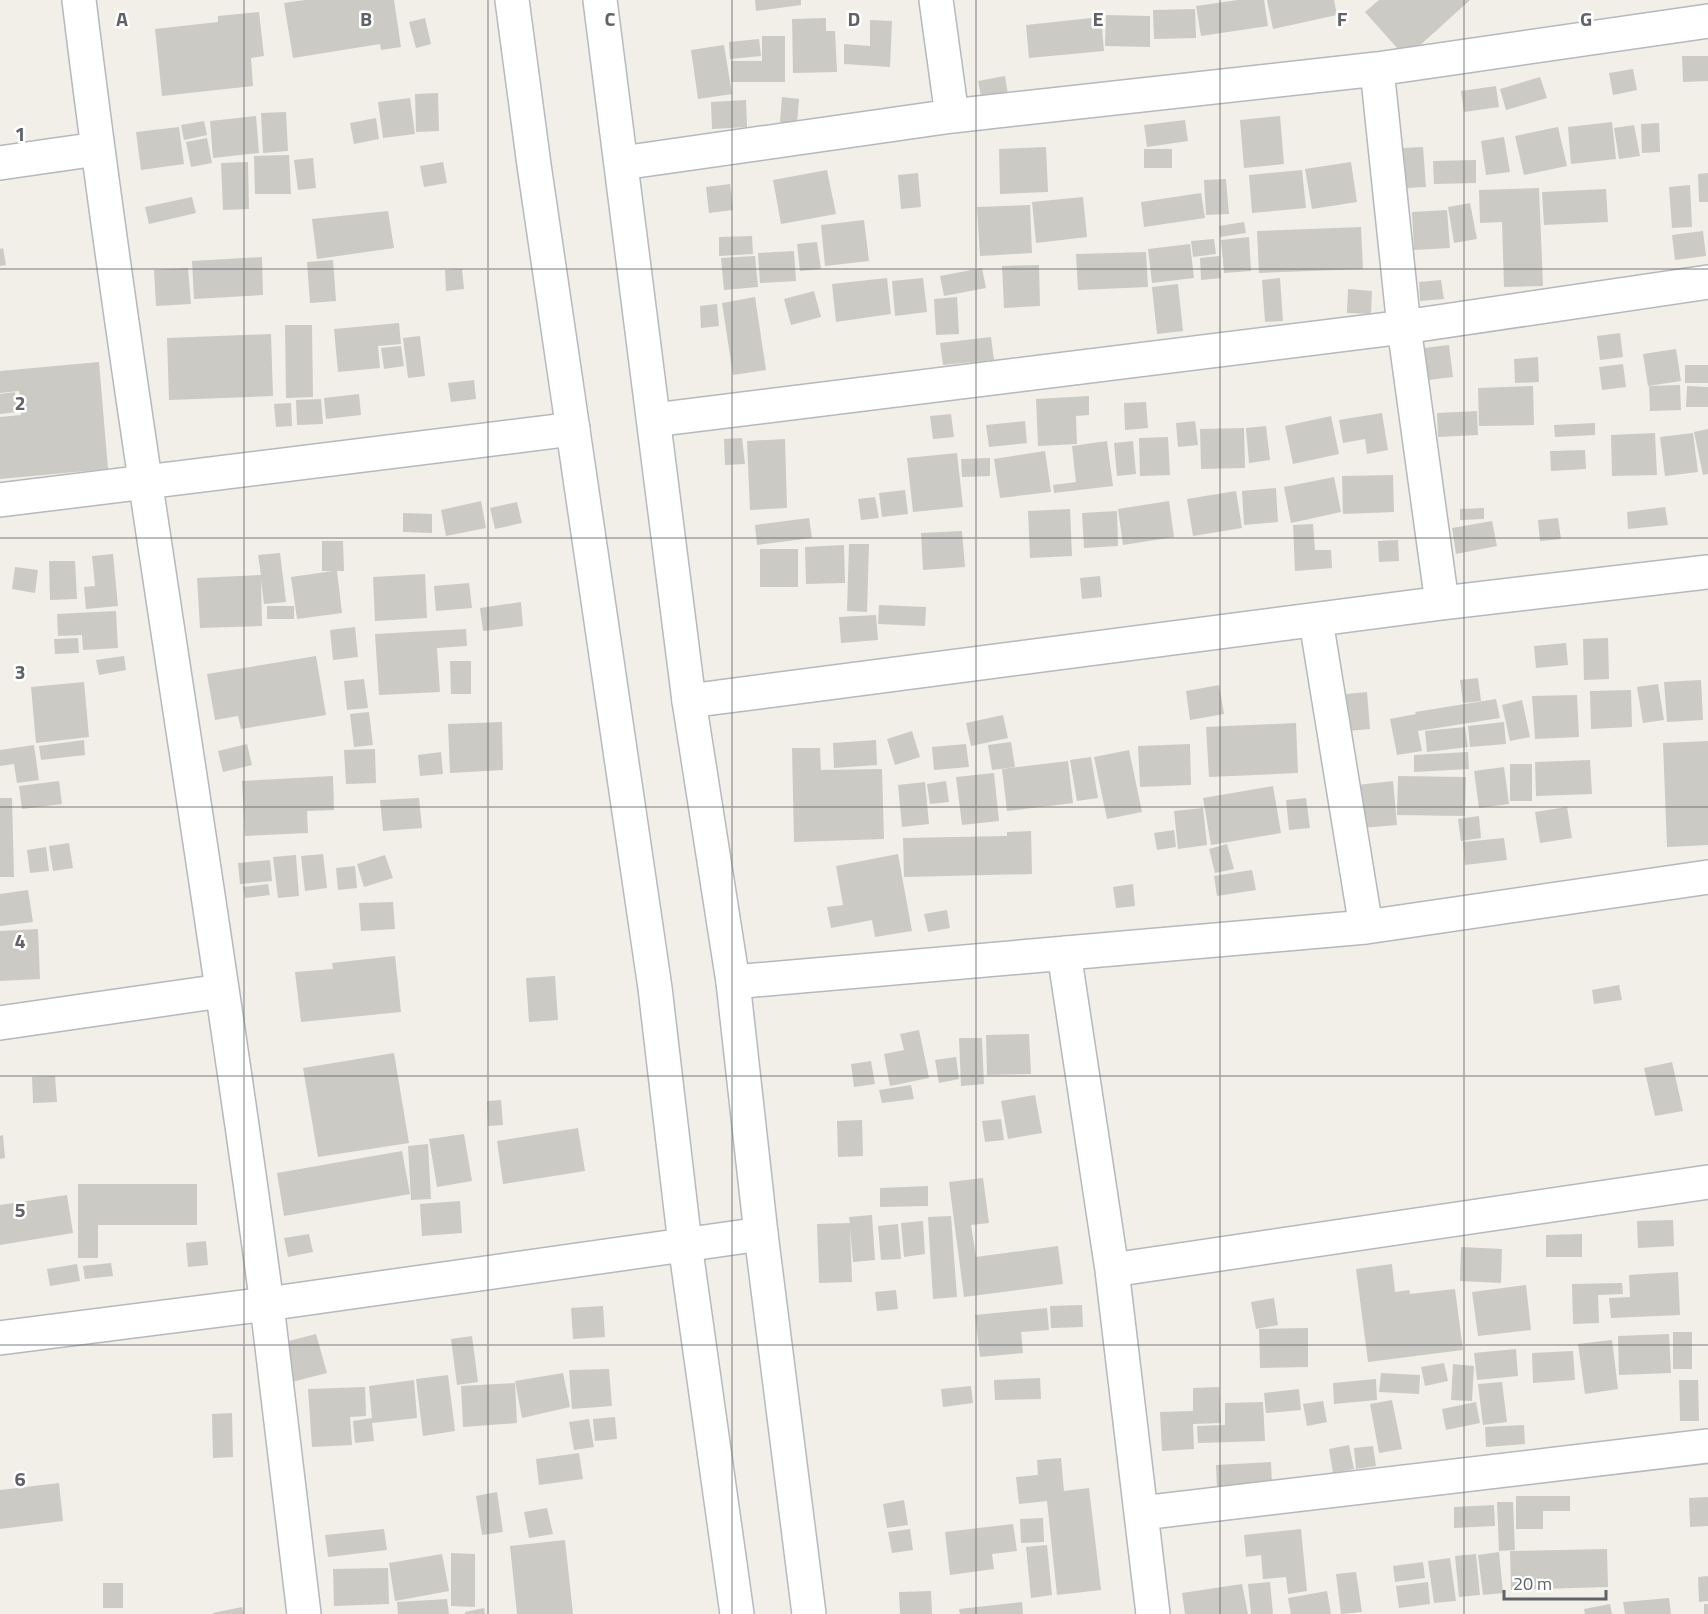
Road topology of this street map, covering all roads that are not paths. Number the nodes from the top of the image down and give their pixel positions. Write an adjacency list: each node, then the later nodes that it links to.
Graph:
1 (79, 0): 8 (street)
2 (512, 0): 14 (street)
3 (600, 0): 10 (street)
4 (936, 0): 7 (street)
5 (1708, 21): 6 (street)
6 (1377, 69): 7 (street); 12 (street)
7 (952, 116): 10 (street)
8 (97, 149): 9 (street); 15 (street)
9 (0, 163)
10 (622, 163): 13 (street)
11 (1708, 282): 12 (street)
12 (1404, 327): 13 (street); 18 (street)
13 (654, 420): 20 (street)
14 (573, 429): 15 (street); 29 (street)
15 (145, 481): 16 (street); 25 (street)
16 (0, 500)
17 (1708, 572): 18 (street)
18 (1442, 603): 19 (street)
19 (1316, 621): 20 (street); 22 (street)
20 (689, 701): 24 (street)
21 (1708, 877): 22 (street)
22 (1366, 927): 23 (street)
23 (1065, 953): 24 (street); 30 (street)
24 (733, 982): 28 (street)
25 (221, 991): 26 (street); 31 (street)
26 (0, 1023)
27 (1708, 1182): 30 (street)
28 (761, 1234): 29 (street); 37 (street)
29 (685, 1244): 31 (street); 36 (street)
30 (1112, 1270): 34 (street)
31 (267, 1304): 32 (street); 35 (street)
32 (0, 1338)
33 (1708, 1446): 34 (street)
34 (1142, 1513): 38 (street)
35 (304, 1614)
36 (737, 1614)
37 (809, 1614)
38 (1153, 1614)

